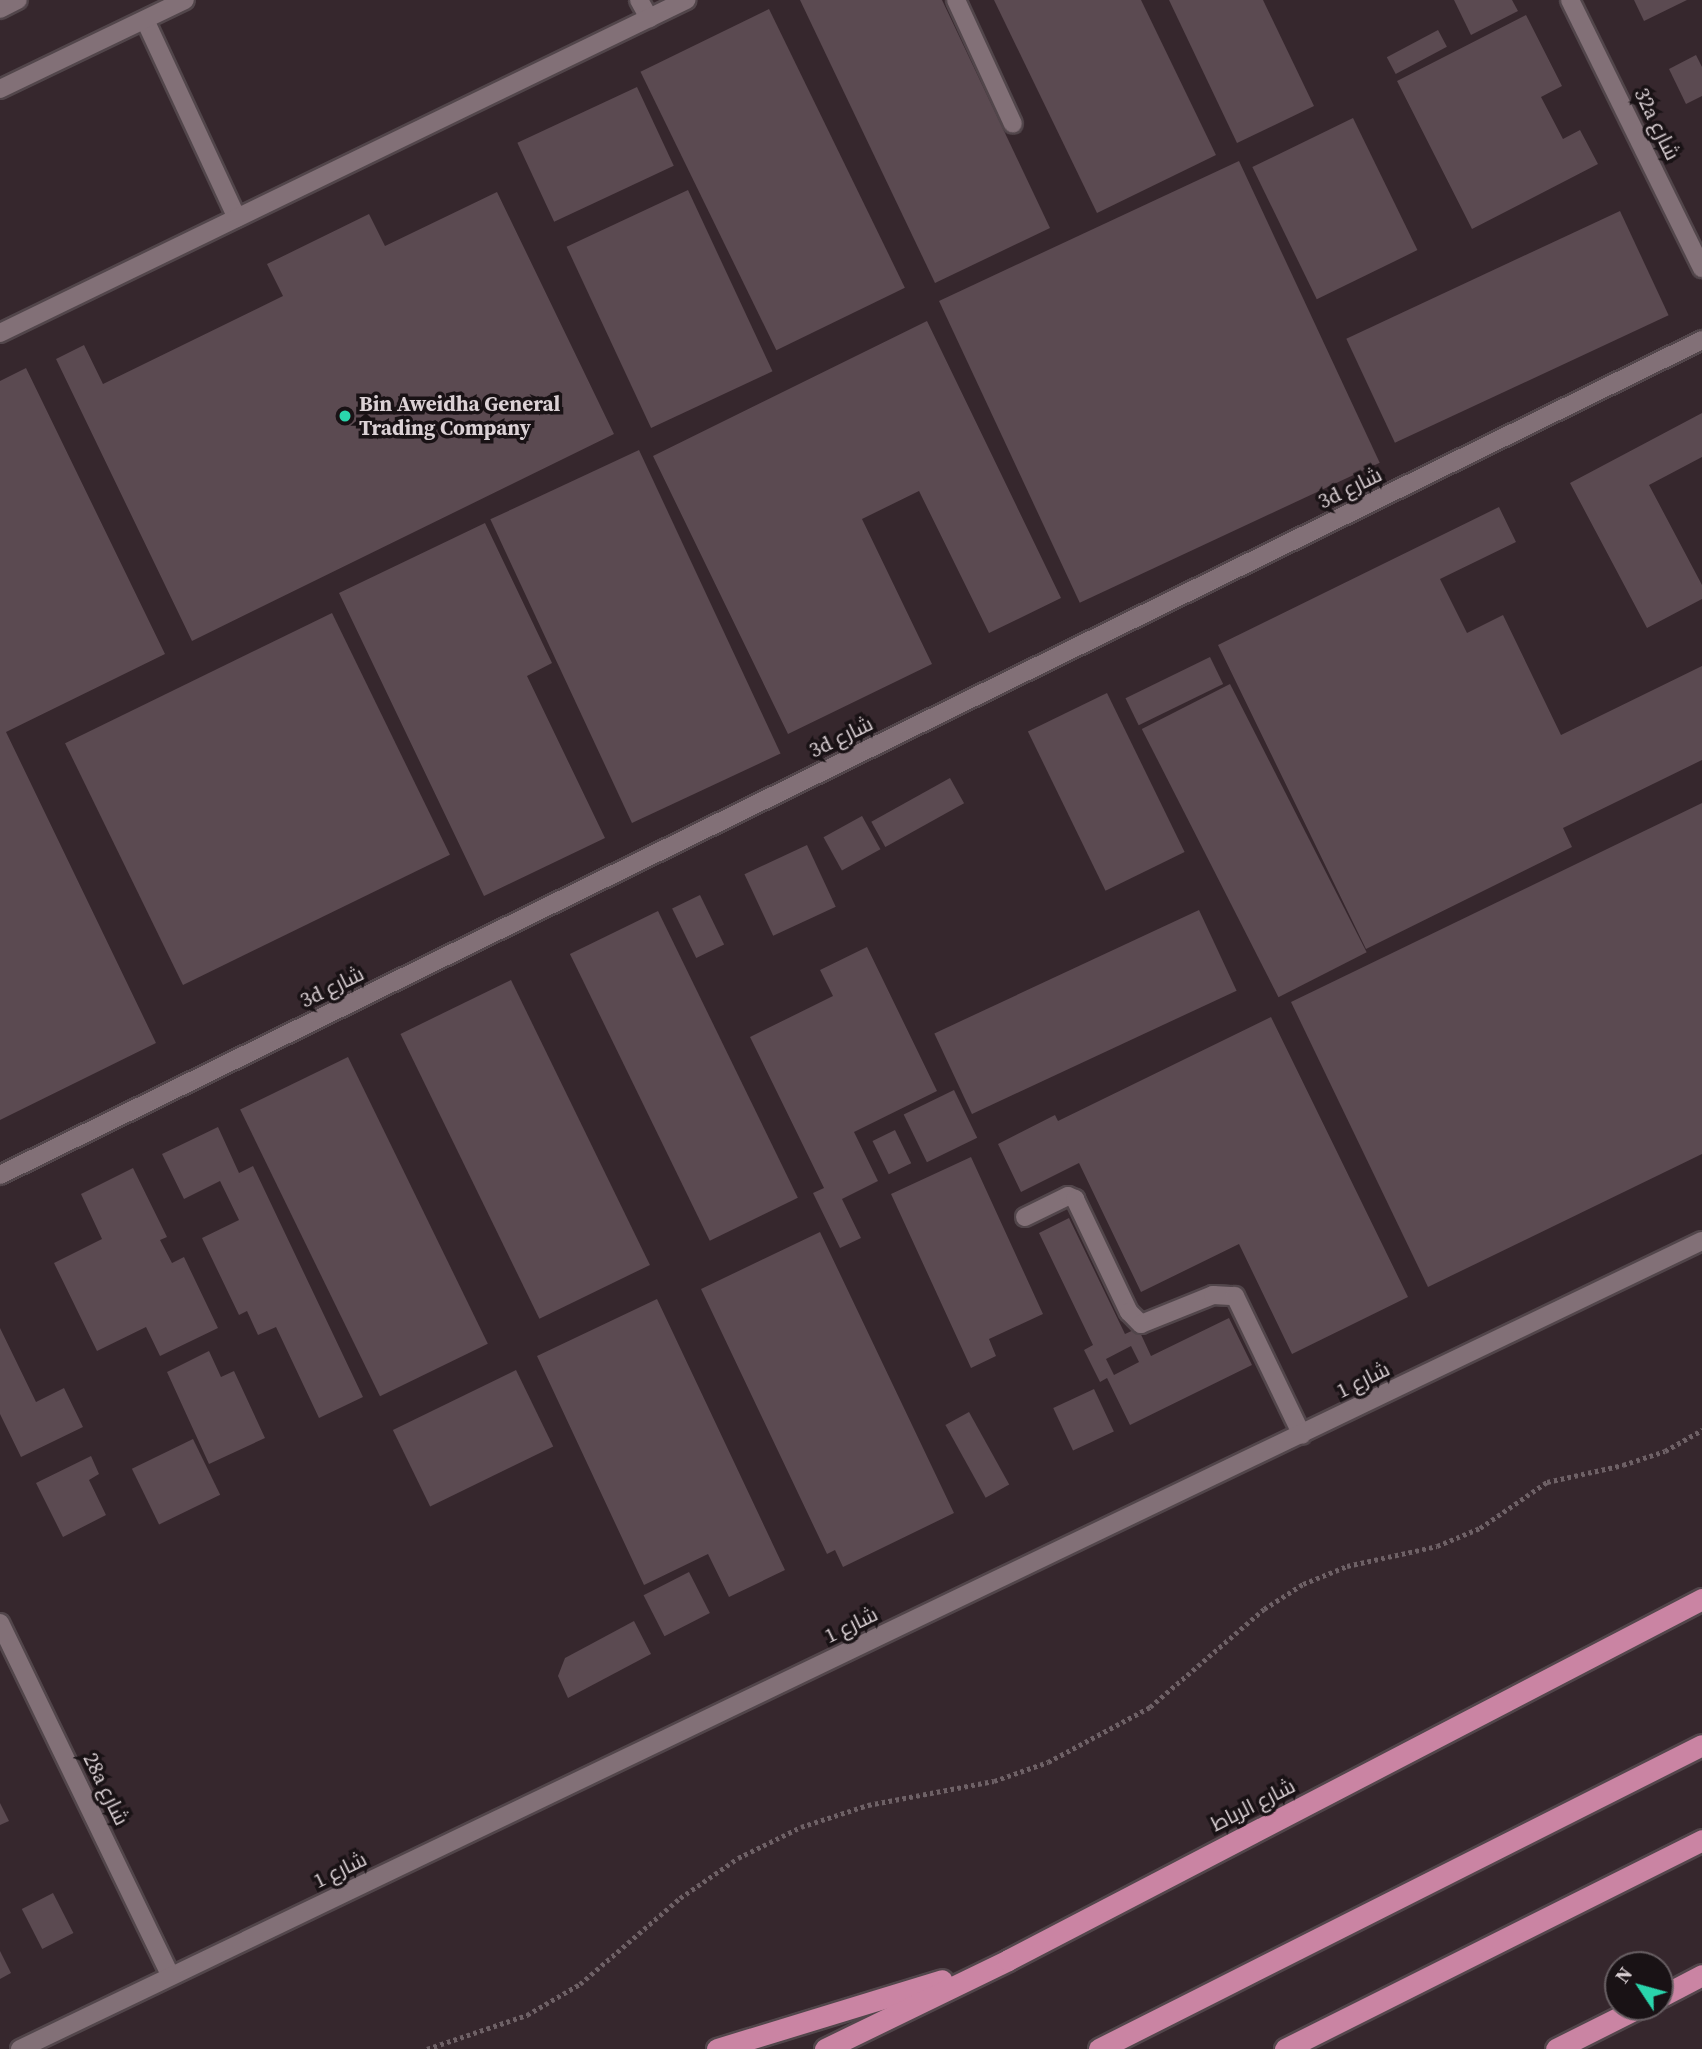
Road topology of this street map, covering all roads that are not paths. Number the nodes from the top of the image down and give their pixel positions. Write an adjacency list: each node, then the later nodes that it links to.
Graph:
1 (18, 0): 7 (street)
2 (185, 0): 9 (street)
3 (639, 0): 8 (street)
4 (687, 0): 8 (street)
5 (956, 0): 11 (street)
6 (1570, 0): 13 (street, 32a شارع)
7 (0, 9)
8 (649, 18): 12 (street)
9 (145, 20): 10 (street); 12 (street)
10 (0, 89)
11 (1013, 124)
12 (237, 218): 14 (street)
13 (1702, 268)
14 (0, 333)
15 (1702, 340): 16 (street, 3d شارع)
16 (0, 1175)
17 (1025, 1217): 19 (street)
18 (1702, 1241): 19 (street, شارع 1)
19 (1302, 1435): 26 (street, شارع 1)
20 (1702, 1599): 24 (highway, شارع الرباط)
21 (0, 1623): 26 (street, 28a شارع)
22 (1702, 1745): 32 (highway)
23 (1702, 1840): 33 (highway)
24 (1008, 1960): 30 (highway); 31 (highway, شارع الرباط)
25 (1702, 1975): 27 (highway)
26 (171, 1976): 29 (street, شارع 1)
27 (1674, 1990)
28 (1612, 2021): 34 (highway)
29 (20, 2049)
30 (717, 2049)
31 (825, 2049)
32 (1099, 2049)
33 (1285, 2049)
34 (1556, 2049)

